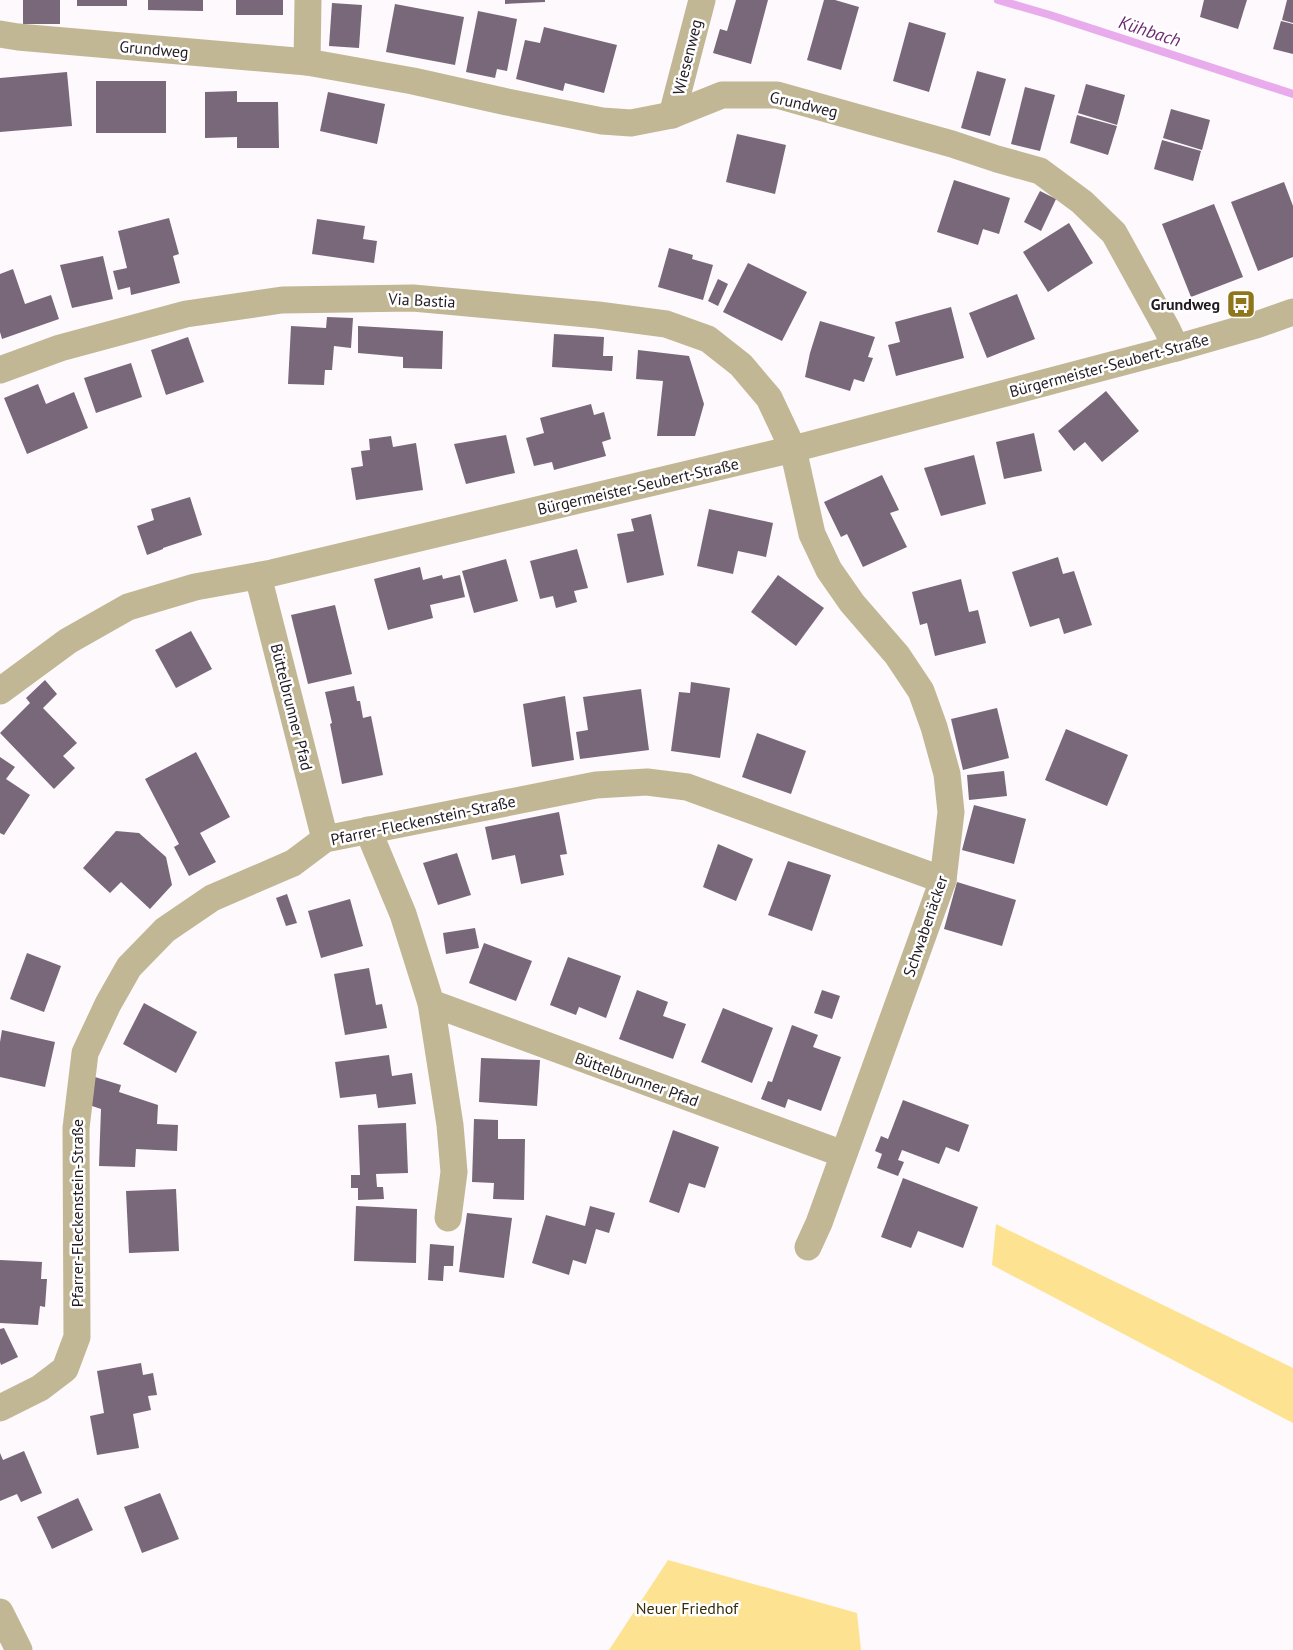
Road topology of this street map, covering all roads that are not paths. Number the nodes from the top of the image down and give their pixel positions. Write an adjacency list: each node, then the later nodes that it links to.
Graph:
1 (308, 0): 4 (street)
2 (702, 0): 5 (street, Wiesenweg)
3 (0, 34): 4 (street, Grundweg)
4 (308, 62): 5 (street, Grundweg)
5 (672, 115): 7 (street, Grundweg)
6 (1293, 312): 7 (street, Bürgermeister-Seubert-Straße)
7 (1176, 348): 9 (street, Bürgermeister-Seubert-Straße)
8 (0, 370): 9 (street, Via Bastia)
9 (793, 449): 10 (street, Bürgermeister-Seubert-Straße); 14 (street, Schwabenäcker)
10 (258, 576): 11 (street, Bürgermeister-Seubert-Straße); 13 (street, Büttelbrunner Pfad)
11 (0, 691)
12 (368, 830): 13 (street, Pfarrer-Fleckenstein-Straße); 14 (street, Pfarrer-Fleckenstein-Straße); 15 (street)
13 (325, 839): 19 (street, Pfarrer-Fleckenstein-Straße)
14 (943, 880): 16 (street, Schwabenäcker)
15 (431, 1003): 16 (street, Büttelbrunner Pfad); 17 (street)
16 (843, 1154): 18 (street, Schwabenäcker)
17 (448, 1218)
18 (808, 1247)
19 (0, 1408)
20 (0, 1612): 21 (street)
21 (19, 1650)

